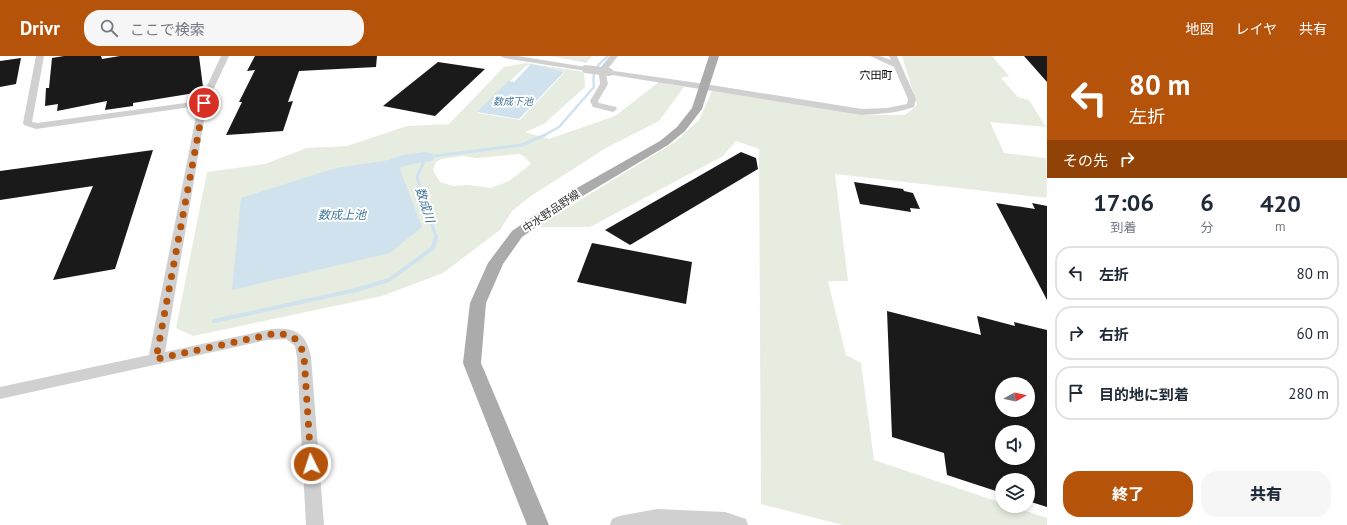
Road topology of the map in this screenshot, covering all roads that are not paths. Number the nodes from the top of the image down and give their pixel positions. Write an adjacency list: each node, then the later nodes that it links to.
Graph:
1 (40, 56): 10 (street)
2 (225, 56): 10 (street)
3 (504, 56): 9 (street, bridge)
4 (614, 56): 11 (street)
5 (714, 56): 9 (main road, 中水野品野線)
6 (874, 56): 8 (street)
7 (894, 56): 8 (street)
8 (896, 65): 9 (street)
9 (705, 86): 15 (main road, 中水野品野線)
10 (204, 103): 12 (street)
11 (613, 109)
12 (156, 359): 13 (street); 14 (street)
13 (0, 393)
14 (315, 525)
15 (538, 525)
16 (619, 525): 17 (street)
17 (739, 525)

